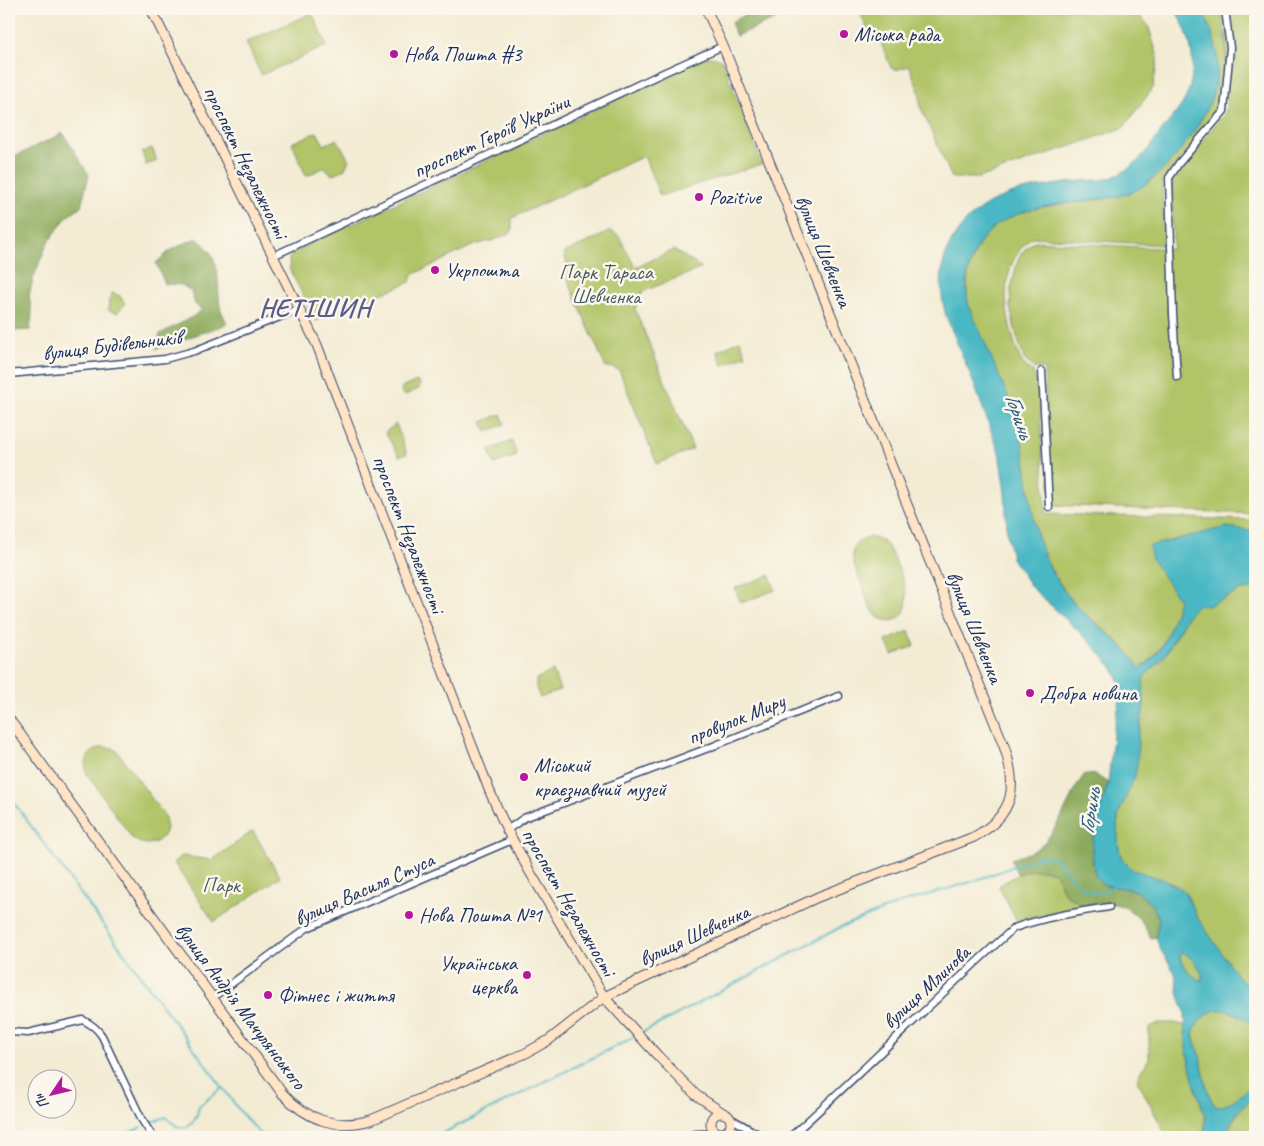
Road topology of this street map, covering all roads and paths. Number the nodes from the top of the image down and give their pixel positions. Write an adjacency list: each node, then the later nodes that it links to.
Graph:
1 (151, 9): 5 (street, проспект Незалежності)
2 (706, 9): 4 (street, вулиця Шевченка)
3 (1225, 9): 9 (street)
4 (723, 46): 5 (street, проспект Героїв України); 16 (street, вулиця Шевченка)
5 (273, 256): 6 (street, проспект Незалежності)
6 (300, 309): 8 (street, вулиця Будівельників); 13 (street, проспект Незалежності)
7 (1042, 371): 10 (street)
8 (9, 374)
9 (1177, 377)
10 (1050, 508)
11 (839, 696): 13 (street, провулок Миру)
12 (9, 719): 17 (street, вулиця Андрія Мачулянського)
13 (507, 830): 14 (street, проспект Незалежності)
14 (512, 840): 16 (street, проспект Незалежності); 17 (street, вулиця Василя Стуса)
15 (1109, 907): 26 (street, вулиця Млинова)
16 (604, 997): 17 (street, вулиця Андрія Мачулянського); 19 (street, проспект Незалежності)
17 (212, 998)
18 (9, 1032): 24 (street)
19 (696, 1094): 20 (street); 21 (street)
20 (727, 1116): 21 (street); 22 (street); 25 (street)
21 (711, 1122): 22 (street); 23 (street)
22 (723, 1133): 23 (street); 25 (street)
23 (692, 1136)
24 (153, 1137)
25 (763, 1137)
26 (790, 1137)

